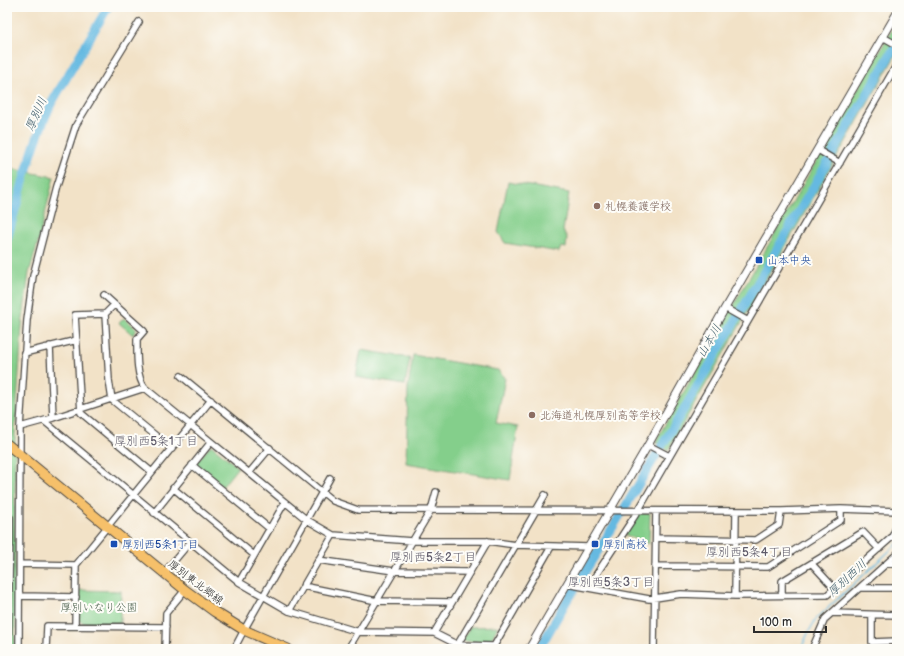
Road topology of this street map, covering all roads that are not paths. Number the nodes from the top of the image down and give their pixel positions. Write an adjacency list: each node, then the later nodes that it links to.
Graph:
1 (897, 13): 3 (street)
2 (139, 22): 15 (street)
3 (883, 37): 4 (street); 6 (street)
4 (897, 45)
5 (897, 64): 7 (street)
6 (818, 150): 7 (street); 10 (street)
7 (838, 162): 12 (street)
8 (104, 295): 9 (street)
9 (114, 305): 11 (street); 17 (street)
10 (725, 308): 12 (street); 27 (street)
11 (105, 314): 13 (street); 18 (street)
12 (746, 320): 31 (street)
13 (77, 340): 14 (street); 20 (street)
14 (50, 346): 15 (street); 21 (street)
15 (24, 354): 24 (street)
16 (181, 376): 19 (street)
17 (145, 388): 18 (street); 23 (street)
18 (112, 400): 20 (street); 29 (street)
19 (211, 400): 23 (street); 28 (street)
20 (81, 410): 21 (street); 33 (street)
21 (53, 418): 22 (street)
22 (44, 421): 24 (street); 40 (street)
23 (191, 426): 25 (street); 29 (street)
24 (20, 427): 30 (street)
25 (211, 442): 32 (street); 34 (street)
26 (7, 444): 30 (main road, 厚別東北郷線)
27 (648, 445): 31 (street); 45 (street)
28 (270, 448): 34 (street); 37 (street)
29 (172, 449): 33 (street)
30 (20, 455): 52 (street); 56 (main road, 厚別東北郷線)
31 (667, 455): 46 (street)
32 (192, 465): 36 (street); 57 (street)
33 (152, 472): 40 (street)
34 (249, 473): 41 (street)
35 (330, 478): 37 (street)
36 (173, 488): 51 (street); 69 (street)
37 (323, 492): 43 (street); 54 (street)
38 (436, 492): 43 (street)
39 (545, 495): 44 (street)
40 (133, 496): 51 (street); 56 (street)
41 (285, 502): 54 (street); 57 (street)
42 (841, 509): 49 (street); 50 (street); 77 (street)
43 (431, 510): 44 (street); 61 (street)
44 (536, 510): 45 (street); 64 (street)
45 (610, 510): 46 (street); 66 (street)
46 (636, 511): 47 (street); 84 (street)
47 (656, 511): 48 (street); 59 (street)
48 (736, 511): 49 (street); 60 (street)
49 (781, 511): 60 (street)
50 (897, 511)
51 (154, 513): 62 (street)
52 (20, 517): 53 (street); 71 (street)
53 (8, 518): 108 (street)
54 (307, 520): 58 (street); 93 (street)
55 (897, 526): 67 (street)
56 (107, 527): 75 (street); 80 (main road, 厚別東北郷線)
57 (270, 529): 69 (street)
58 (333, 535): 61 (street); 70 (street)
59 (656, 538): 60 (street); 76 (street)
60 (735, 539): 77 (street)
61 (412, 541): 63 (street); 78 (street)
62 (190, 542): 80 (street); 81 (street)
63 (488, 542): 64 (street); 79 (street)
64 (516, 545): 65 (street); 107 (street)
65 (551, 546): 66 (street); 107 (street)
66 (589, 547): 82 (street)
67 (879, 549): 72 (street); 85 (street)
68 (897, 554): 73 (street)
69 (254, 555): 81 (street)
70 (318, 560): 78 (street); 83 (street)
71 (20, 564): 75 (street); 90 (street)
72 (812, 564): 85 (street); 89 (street)
73 (886, 564): 74 (street); 86 (street)
74 (897, 564)
75 (76, 565): 92 (street)
76 (655, 566): 77 (street); 94 (street)
77 (735, 567): 91 (street)
78 (394, 571): 79 (street); 95 (street)
79 (469, 572): 96 (street)
80 (164, 573): 88 (main road, 厚別東北郷線)
81 (239, 582): 93 (street)
82 (570, 585): 84 (street); 115 (street)
83 (303, 586): 95 (street); 97 (street)
84 (585, 587): 94 (street)
85 (834, 588): 89 (street)
86 (860, 588): 87 (street); 98 (street)
87 (897, 588)
88 (185, 590): 102 (street); 103 (main road, 厚別東北郷線)
89 (782, 595): 91 (street)
90 (20, 596): 92 (street); 109 (street)
91 (735, 596): 94 (street)
92 (76, 597): 101 (street)
93 (264, 597): 97 (street); 103 (street)
94 (655, 598): 116 (street)
95 (377, 601): 96 (street); 104 (street)
96 (452, 602): 105 (street)
97 (289, 611): 104 (street)
98 (832, 613): 99 (street); 117 (street)
99 (872, 614): 100 (street); 106 (street)
100 (897, 615)
101 (75, 626): 102 (street); 110 (street)
102 (166, 627): 111 (street)
103 (244, 630): 112 (street); 113 (main road, 厚別東北郷線)
104 (359, 632): 105 (street); 114 (street)
105 (434, 633): 107 (street)
106 (897, 641)
107 (456, 647)
108 (8, 649)
109 (20, 649)
110 (46, 649)
111 (165, 649)
112 (234, 649)
113 (288, 649)
114 (348, 649)
115 (529, 649)
116 (654, 649)
117 (812, 649)

